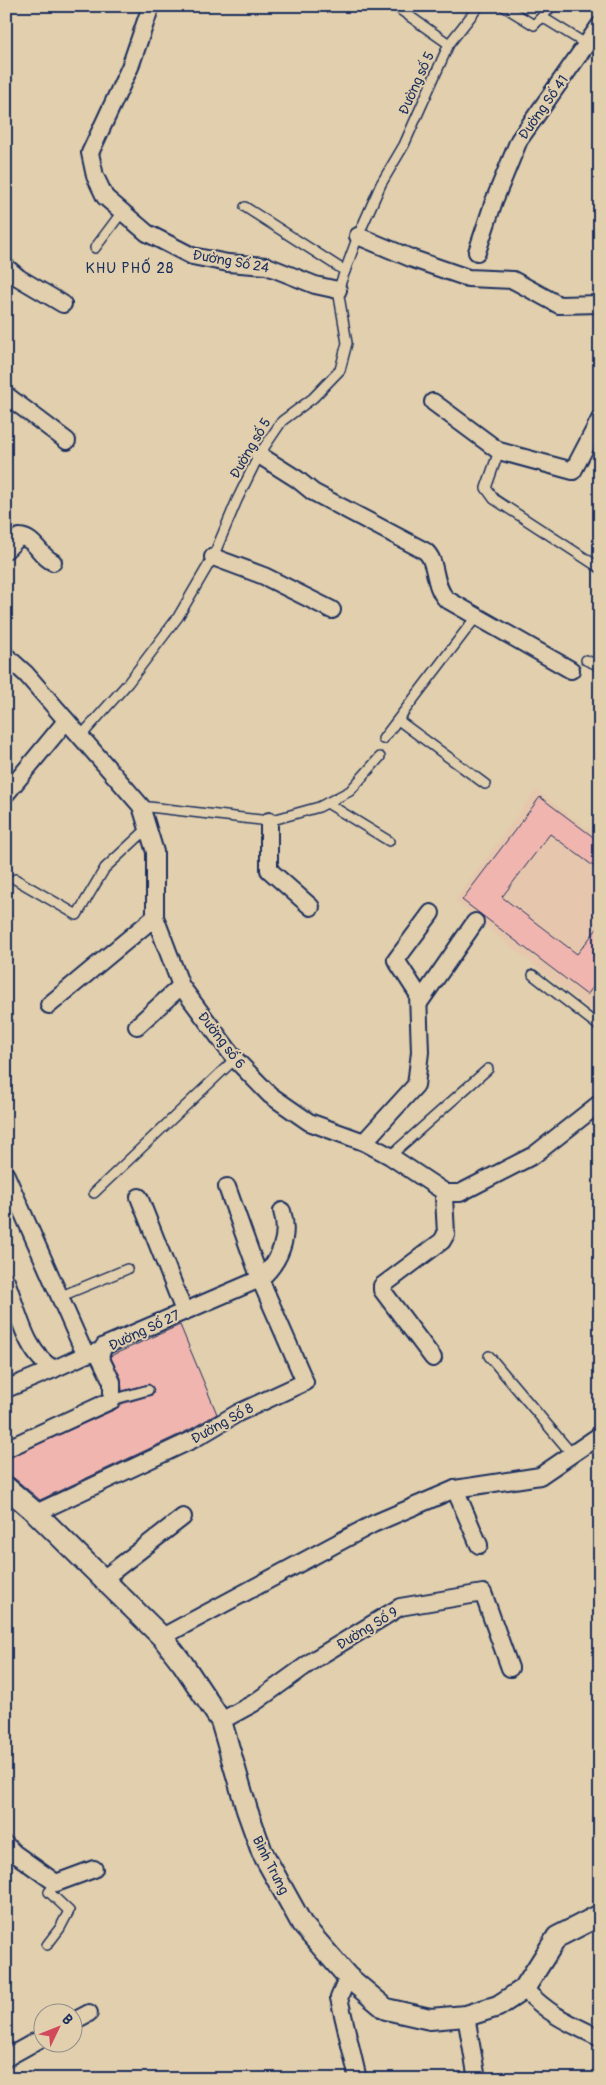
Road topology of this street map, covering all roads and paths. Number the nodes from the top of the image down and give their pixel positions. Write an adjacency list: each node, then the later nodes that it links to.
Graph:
1 (151, 6): 11 (street, Đường Số 24)
2 (395, 6): 8 (lane)
3 (479, 6): 8 (lane, Đường số 5)
4 (504, 6): 6 (lane)
5 (552, 6): 6 (lane)
6 (542, 17): 9 (lane)
7 (600, 25): 9 (street, Đường Số 41)
8 (449, 44): 12 (lane, Đường số 5)
9 (586, 44): 14 (street, Đường Số 41)
10 (244, 207): 16 (lane)
11 (122, 212): 13 (lane); 17 (street, Đường Số 24)
12 (358, 236): 16 (lane, Đường số 5); 19 (street)
13 (95, 248)
14 (477, 252)
15 (6, 267): 18 (street)
16 (345, 271): 17 (lane, Đường số 5)
17 (338, 290): 25 (lane, Đường số 5)
18 (63, 304)
19 (600, 304)
20 (6, 395): 23 (street)
21 (433, 402): 24 (street)
22 (600, 419): 24 (street)
23 (67, 441)
24 (500, 451): 29 (lane)
25 (259, 455): 27 (lane, Đường số 5); 31 (street)
26 (6, 550): 28 (street)
27 (214, 557): 30 (street); 38 (lane, Đường số 5)
28 (53, 562)
29 (600, 568)
30 (332, 610)
31 (476, 617): 35 (street); 36 (lane)
32 (6, 656): 37 (street, Đường số 6)
33 (586, 660): 34 (lane)
34 (600, 666)
35 (571, 670)
36 (398, 720): 39 (lane); 41 (lane)
37 (66, 721): 38 (street, Đường số 6); 42 (street)
38 (81, 736): 44 (street, Đường số 6)
39 (383, 739)
40 (380, 757): 43 (lane)
41 (485, 784)
42 (6, 794)
43 (327, 803): 45 (lane); 47 (lane)
44 (141, 806): 45 (lane); 46 (street, Đường số 6)
45 (269, 821): 49 (street)
46 (148, 828): 48 (lane); 51 (street, Đường số 6)
47 (389, 841)
48 (16, 879)
49 (311, 906)
50 (431, 913): 55 (street)
51 (155, 918): 54 (street, Đường số 6); 56 (street)
52 (474, 922): 55 (street)
53 (533, 975): 58 (lane)
54 (181, 986): 57 (street); 59 (street, Đường số 6)
55 (419, 1003): 62 (street)
56 (49, 1005)
57 (137, 1026)
58 (600, 1027)
59 (235, 1059): 62 (street, Đường số 6); 66 (lane)
60 (488, 1069): 63 (lane)
61 (600, 1103): 67 (street)
62 (364, 1142): 63 (street, Đường số 6)
63 (390, 1156): 67 (street, Đường số 6)
64 (6, 1175): 73 (street)
65 (227, 1187): 71 (street)
66 (94, 1193)
67 (446, 1193): 77 (street)
68 (139, 1197): 74 (street)
69 (282, 1211): 71 (street)
70 (127, 1269): 73 (lane)
71 (260, 1279): 74 (street, Đường Số 27); 87 (street, Đường Số 8)
72 (8, 1291): 78 (street)
73 (59, 1297): 75 (street)
74 (184, 1311): 75 (street, Đường Số 27)
75 (94, 1352): 78 (street); 81 (street, Đường Số 27)
76 (489, 1356): 84 (lane)
77 (433, 1358)
78 (54, 1370): 79 (street)
79 (6, 1389)
80 (148, 1390): 81 (lane)
81 (112, 1400): 83 (street)
82 (600, 1436): 84 (street)
83 (6, 1449)
84 (572, 1454): 86 (street)
85 (6, 1487): 87 (street, Bình Trưng)
86 (455, 1489): 89 (street); 91 (street)
87 (36, 1513): 90 (street, Bình Trưng)
88 (183, 1517): 90 (street)
89 (479, 1545)
90 (103, 1579): 91 (street, Bình Trưng)
91 (162, 1637): 93 (street, Bình Trưng)
92 (510, 1668): 93 (street, Đường Số 9)
93 (221, 1721): 99 (street, Bình Trưng)
94 (6, 1845): 96 (street)
95 (94, 1869): 96 (street)
96 (56, 1883): 98 (lane)
97 (600, 1915): 100 (street, Bình Trưng)
98 (47, 1945)
99 (348, 1977): 102 (street, Bình Trưng); 107 (street)
100 (524, 1989): 102 (street, Bình Trưng); 104 (street)
101 (89, 2013): 103 (street)
102 (466, 2016): 108 (street)
103 (82, 2017)
104 (600, 2038)
105 (32, 2044): 106 (street)
106 (6, 2058)
107 (358, 2079)
108 (477, 2079)

